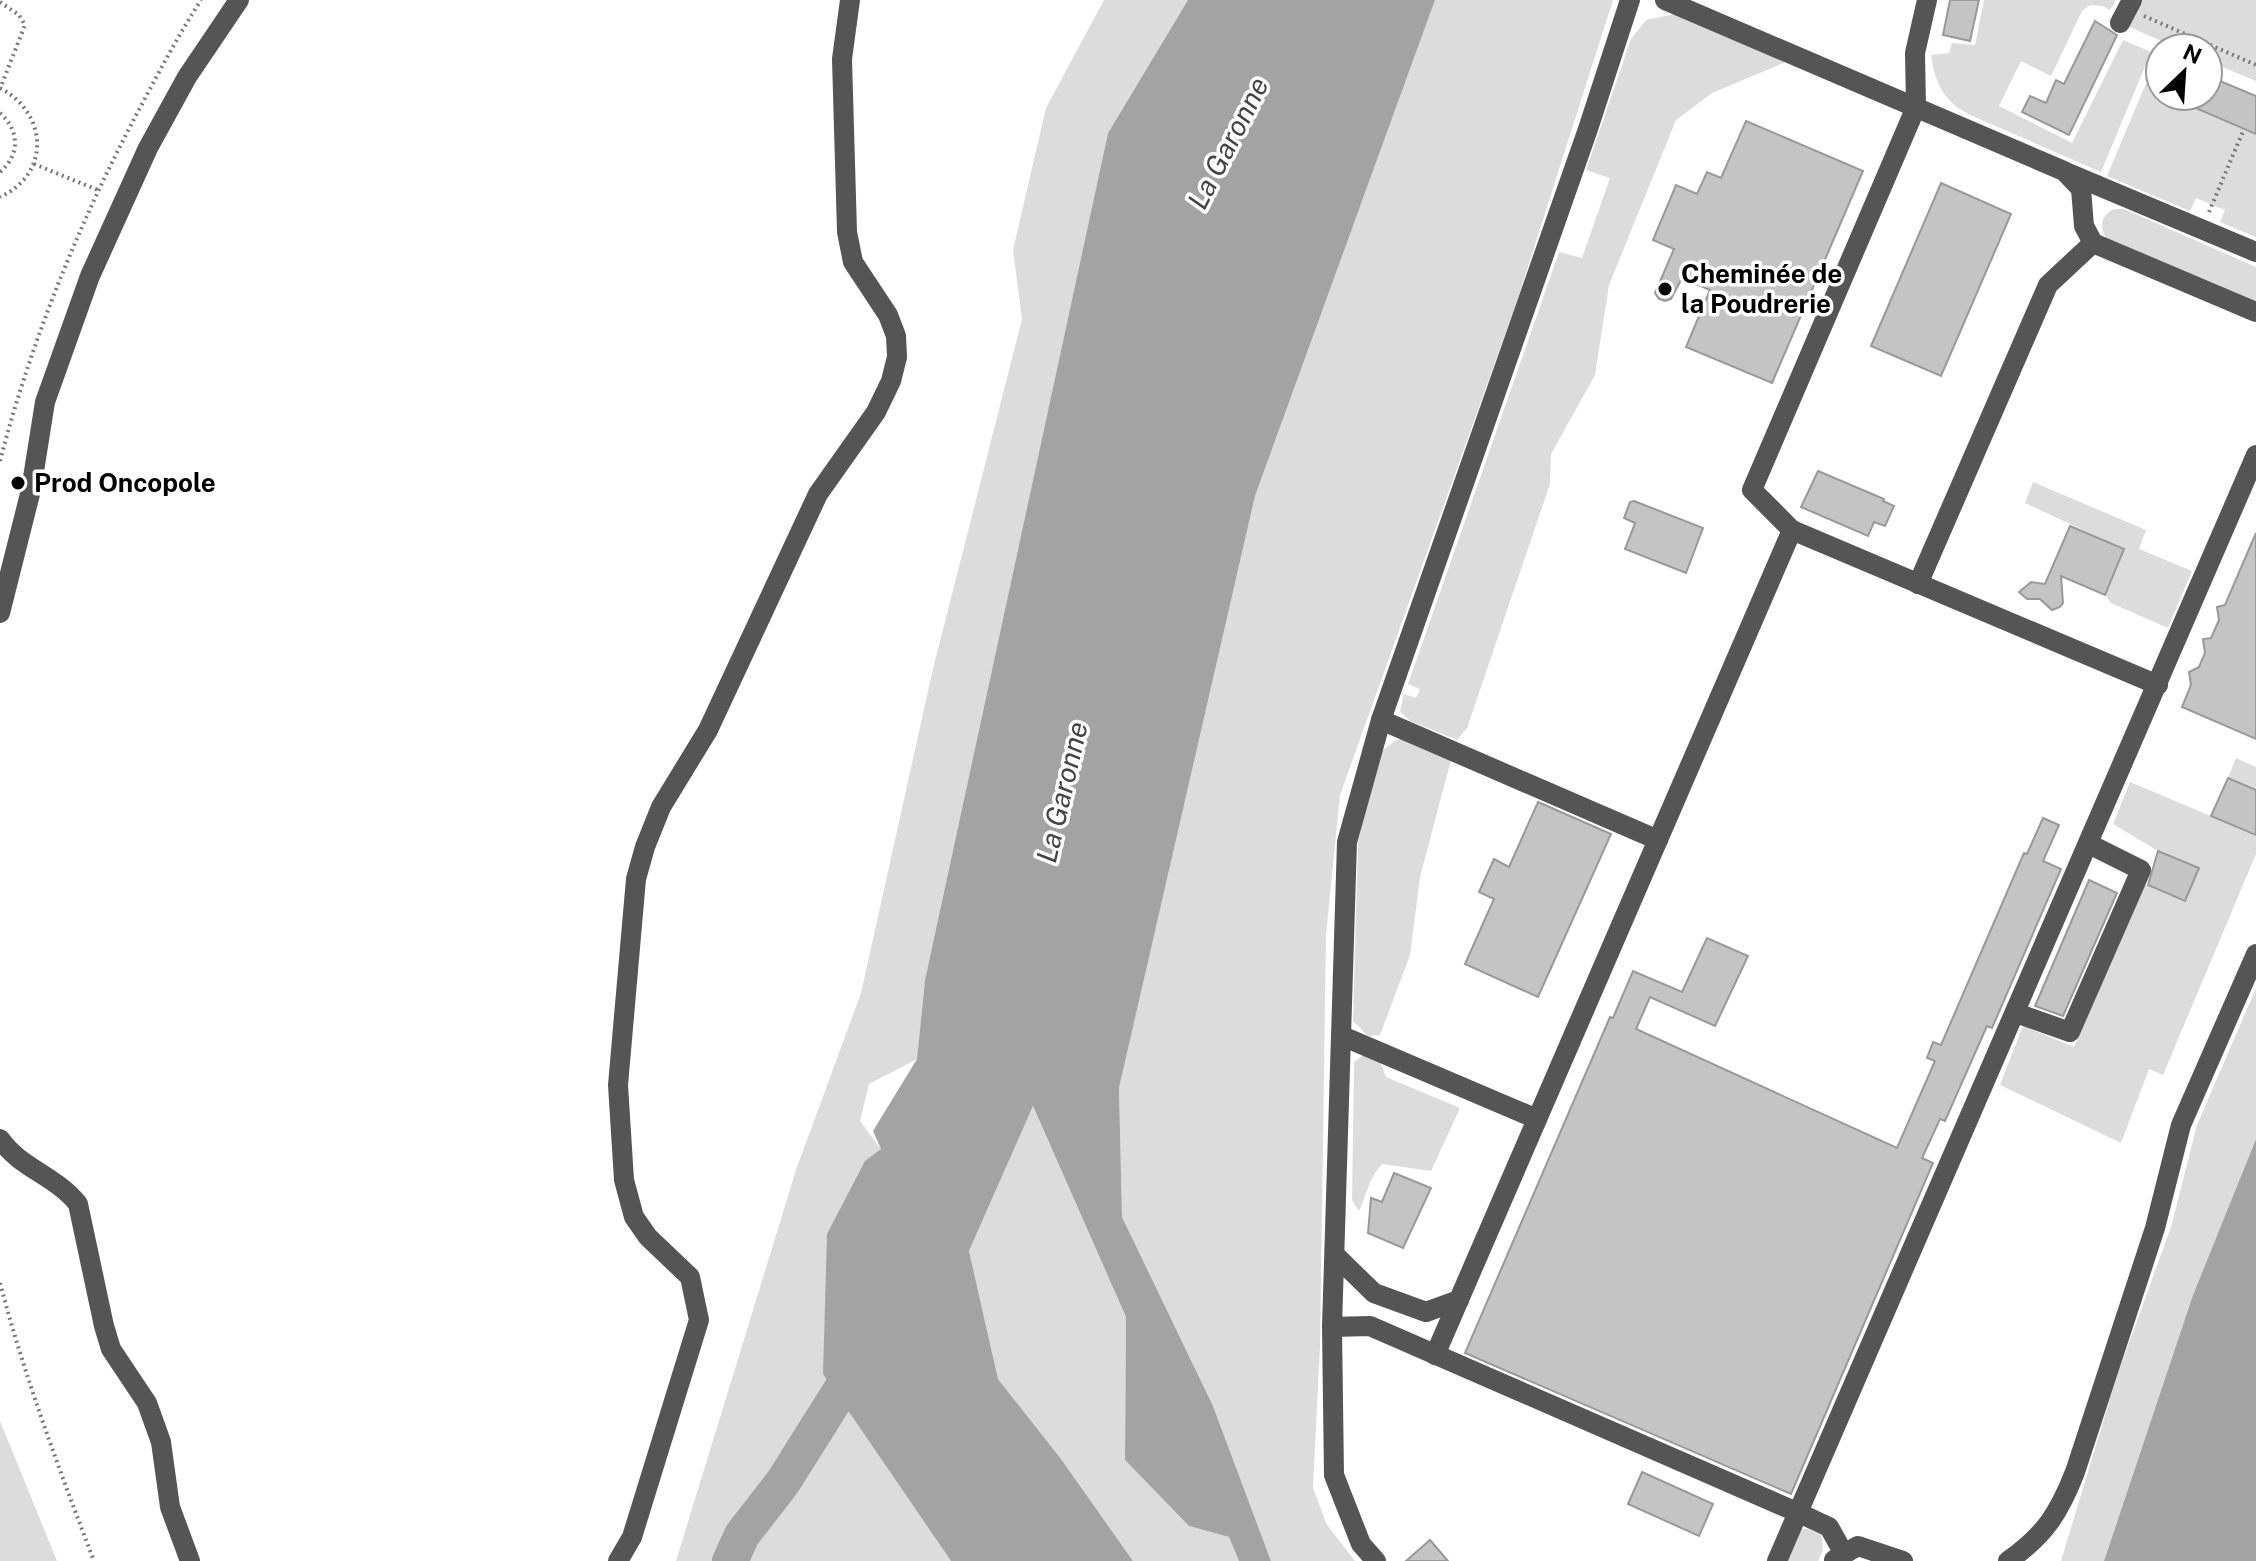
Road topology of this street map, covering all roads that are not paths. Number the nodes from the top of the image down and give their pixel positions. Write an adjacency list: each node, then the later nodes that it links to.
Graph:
1 (239, 0): 14 (lane)
2 (850, 0): 31 (lane)
3 (1630, 0): 16 (lane)
4 (1665, 0): 6 (lane)
5 (1927, 0): 6 (lane)
6 (1916, 107): 7 (lane); 12 (lane)
7 (2064, 171): 8 (lane); 9 (lane)
8 (2093, 243): 10 (lane); 13 (lane)
9 (2256, 252)
10 (2256, 312)
11 (2256, 455): 15 (lane)
12 (1792, 530): 13 (lane); 17 (lane)
13 (1918, 584): 15 (lane)
14 (0, 613)
15 (2158, 685): 18 (lane)
16 (1381, 720): 17 (lane); 21 (lane)
17 (1658, 840): 22 (lane)
18 (2089, 844): 20 (lane); 20 (lane)
19 (2256, 954): 35 (lane)
20 (2016, 1013): 28 (lane)
21 (1342, 1036): 22 (lane); 24 (lane)
22 (1537, 1119): 25 (lane)
23 (0, 1139): 30 (lane)
24 (1335, 1255): 25 (lane); 26 (lane)
25 (1459, 1300): 27 (lane)
26 (1332, 1327): 27 (lane); 32 (lane)
27 (1435, 1355): 28 (lane)
28 (1799, 1513): 29 (lane); 33 (lane)
29 (1838, 1557): 34 (lane)
30 (190, 1561)
31 (618, 1561)
32 (1376, 1561)
33 (1777, 1561)
34 (1903, 1561)
35 (2008, 1561)

